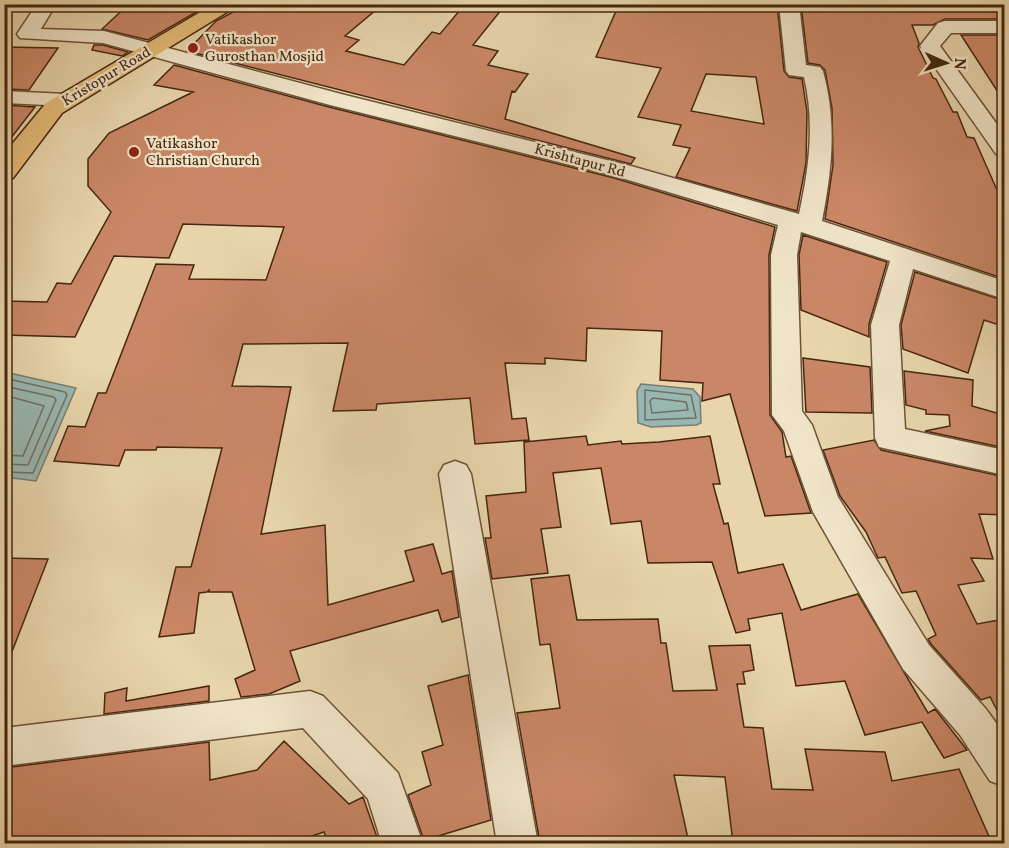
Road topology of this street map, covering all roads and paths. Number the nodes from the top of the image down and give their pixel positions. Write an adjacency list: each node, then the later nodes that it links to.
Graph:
1 (47, 4): 5 (street, Krishtapur Rd)
2 (230, 4): 5 (main road, Kristopur Road)
3 (789, 4): 10 (street)
4 (1005, 27): 8 (street)
5 (149, 49): 7 (main road, Kristopur Road); 10 (street, Krishtapur Rd)
6 (4, 97): 7 (street)
7 (66, 100): 9 (main road, Kristopur Road)
8 (1005, 149)
9 (4, 172)
10 (800, 224): 11 (street, Krishtapur Rd); 16 (street)
11 (904, 256): 12 (street, Krishtapur Rd); 13 (street)
12 (1005, 290)
13 (1005, 462)
14 (455, 474): 18 (street)
15 (4, 747): 17 (street)
16 (1005, 767)
17 (403, 843)
18 (518, 843)

